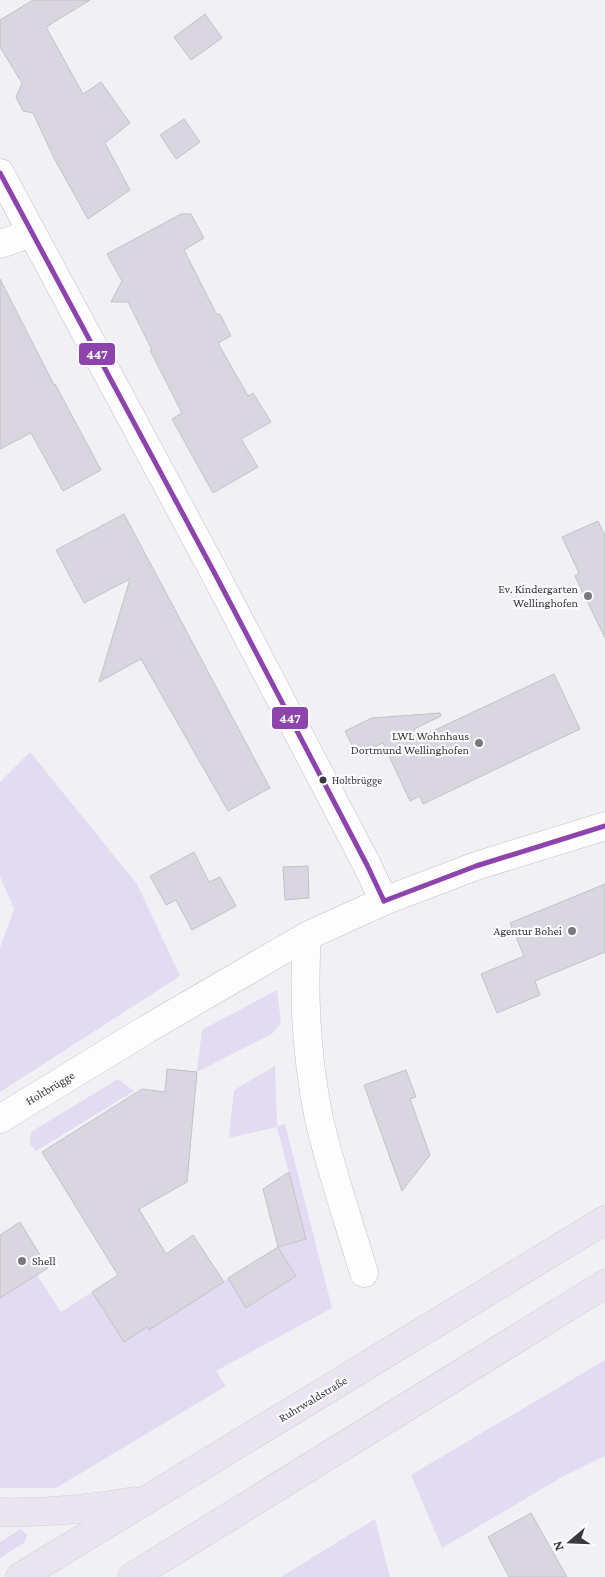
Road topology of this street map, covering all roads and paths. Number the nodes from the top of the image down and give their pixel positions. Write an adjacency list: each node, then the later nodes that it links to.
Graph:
1 (0, 173): 2 (street)
2 (32, 233): 3 (street); 5 (street)
3 (0, 244)
4 (605, 826): 5 (street, Holtbrügge)
5 (384, 901): 6 (street, Holtbrügge)
6 (307, 936): 7 (street, Holtbrügge); 9 (street)
7 (0, 1119)
8 (605, 1220): 11 (highway, Ruhrwaldstraße)
9 (364, 1273)
10 (605, 1284): 14 (highway)
11 (151, 1498): 12 (highway); 13 (highway, Ruhrwaldstraße)
12 (0, 1512)
13 (20, 1577)
14 (132, 1577)

